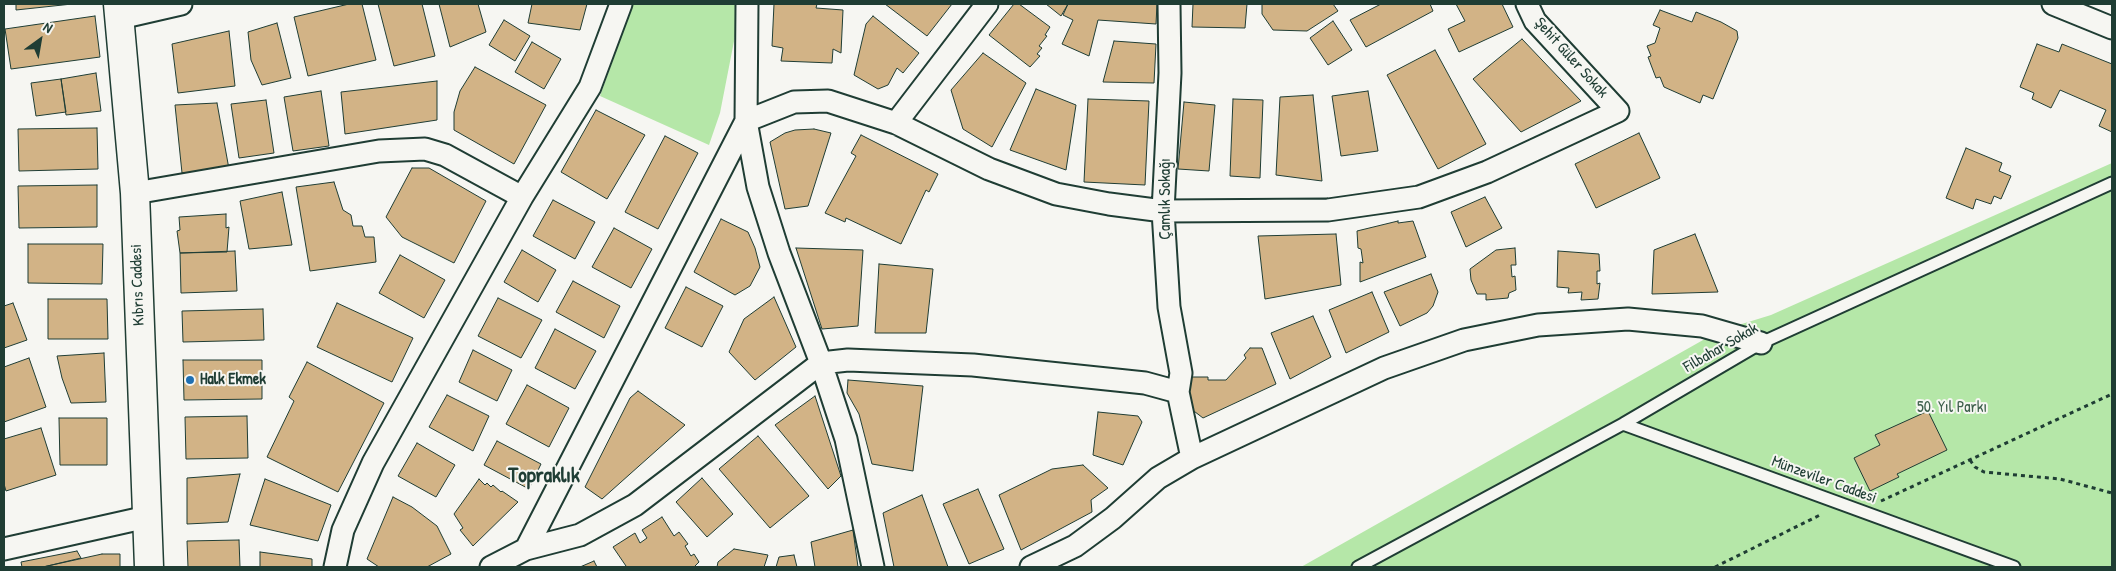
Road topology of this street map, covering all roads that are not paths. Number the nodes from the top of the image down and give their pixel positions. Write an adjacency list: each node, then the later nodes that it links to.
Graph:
1 (181, 4): 8 (street)
2 (621, 4): 14 (street)
3 (747, 4): 10 (street)
4 (987, 4): 11 (street)
5 (1169, 4): 15 (street, Çamlık Sokağı)
6 (1527, 4): 15 (street, Şehit Güler Sokak)
7 (2053, 4): 9 (street)
8 (119, 11): 13 (main road, Kıbrıs Caddesi)
9 (2112, 28)
10 (746, 121): 11 (street); 17 (street); 23 (street)
11 (896, 123): 15 (street)
12 (2112, 183): 16 (lane, Filbahar Sokak)
13 (136, 193): 14 (street); 21 (main road, Kıbrıs Caddesi)
14 (522, 197): 25 (street)
15 (1163, 211): 18 (street, Çamlık Sokağı)
16 (1761, 343): 19 (lane, Filbahar Sokak); 20 (street)
17 (821, 363): 18 (street); 23 (street); 27 (street)
18 (1178, 392): 20 (street, Çamlık Sokağı)
19 (1623, 424): 29 (lane, Filbahar Sokak); 30 (lane, Münzeviler Caddesi)
20 (1192, 458): 28 (street)
21 (147, 517): 22 (street); 24 (main road, Kıbrıs Caddesi)
22 (4, 549)
23 (526, 549): 26 (street)
24 (149, 567)
25 (335, 567)
26 (491, 567)
27 (873, 567)
28 (1031, 567)
29 (1358, 567)
30 (2014, 567)

